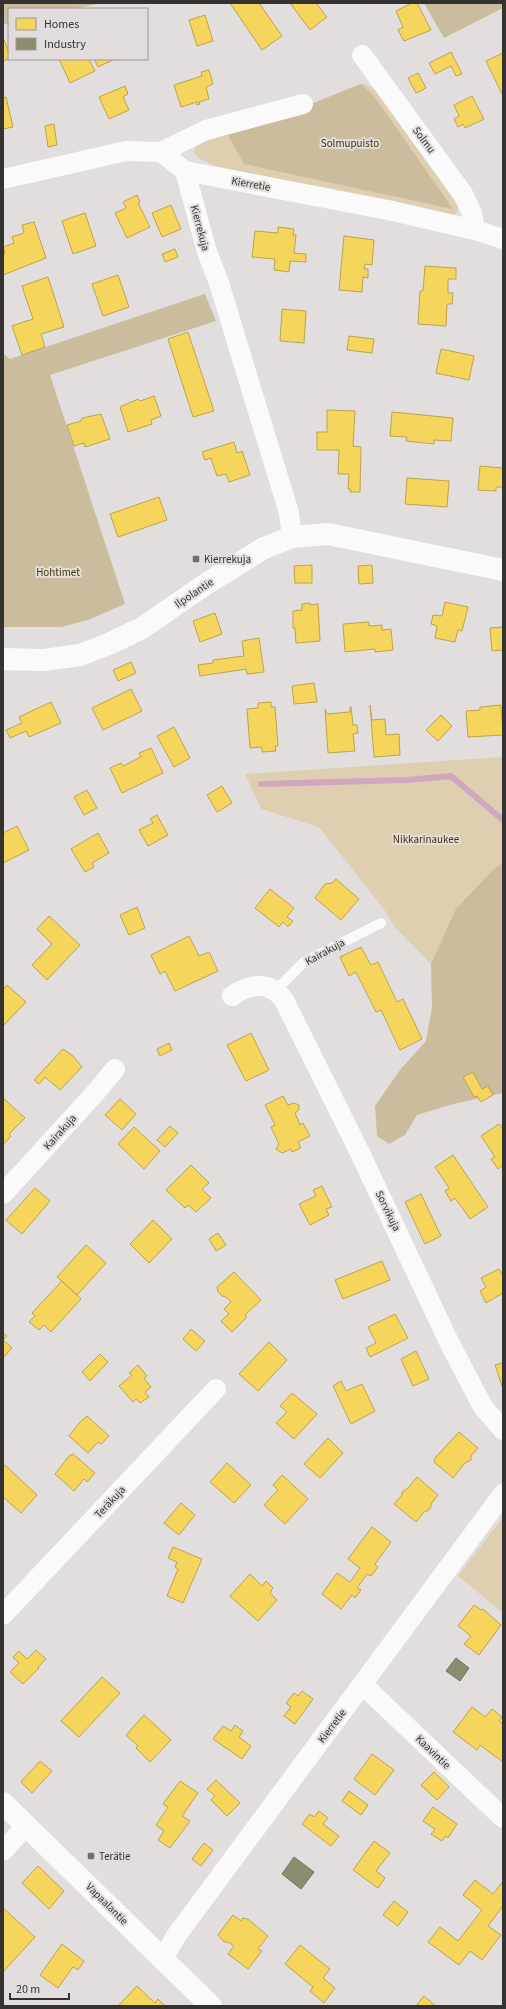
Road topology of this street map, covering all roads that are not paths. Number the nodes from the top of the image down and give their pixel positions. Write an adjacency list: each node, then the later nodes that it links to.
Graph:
1 (362, 55): 6 (street, Solmu)
2 (303, 104): 3 (street)
3 (160, 152): 4 (street, Kierretie); 5 (street)
4 (185, 171): 6 (street, Kierretie); 8 (street, Kierrekuja)
5 (3, 179)
6 (475, 230): 7 (street, Kierretie)
7 (503, 240)
8 (292, 537): 9 (street, Ilpolantie); 10 (street, Ilpolantie)
9 (503, 570)
10 (3, 660)
11 (382, 923): 12 (lane, Kairakuja)
12 (275, 991): 13 (street); 17 (street, Sorvikuja)
13 (232, 996)
14 (115, 1069): 15 (street, Kairakuja)
15 (3, 1194)
16 (216, 1389): 19 (street, Teräkuja)
17 (503, 1430)
18 (503, 1494): 20 (street, Kierretie)
19 (3, 1615)
20 (363, 1685): 22 (street, Kaavintie); 25 (street, Kierretie)
21 (3, 1803): 23 (street, Vapaalantie)
22 (503, 1818)
23 (27, 1825): 24 (street); 25 (street, Vapaalantie)
24 (3, 1851)
25 (163, 1959): 26 (street, Vapaalantie)
26 (211, 2006)

